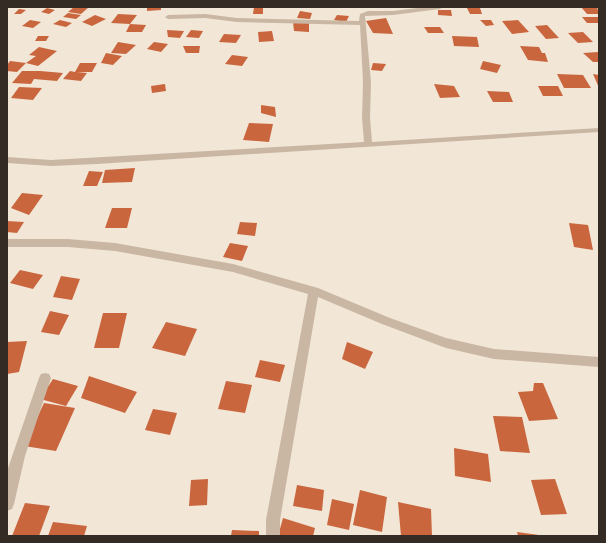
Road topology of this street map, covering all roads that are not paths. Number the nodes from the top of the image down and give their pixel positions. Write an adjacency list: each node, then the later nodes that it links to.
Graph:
1 (440, 7): 3 (street)
2 (168, 17): 3 (street)
3 (362, 23): 5 (street)
4 (599, 130): 5 (street)
5 (368, 145): 6 (street)
6 (7, 160)
7 (7, 243): 8 (street)
8 (314, 290): 9 (street); 12 (street)
9 (599, 362)
10 (45, 378): 11 (street)
11 (7, 504)
12 (273, 536)

